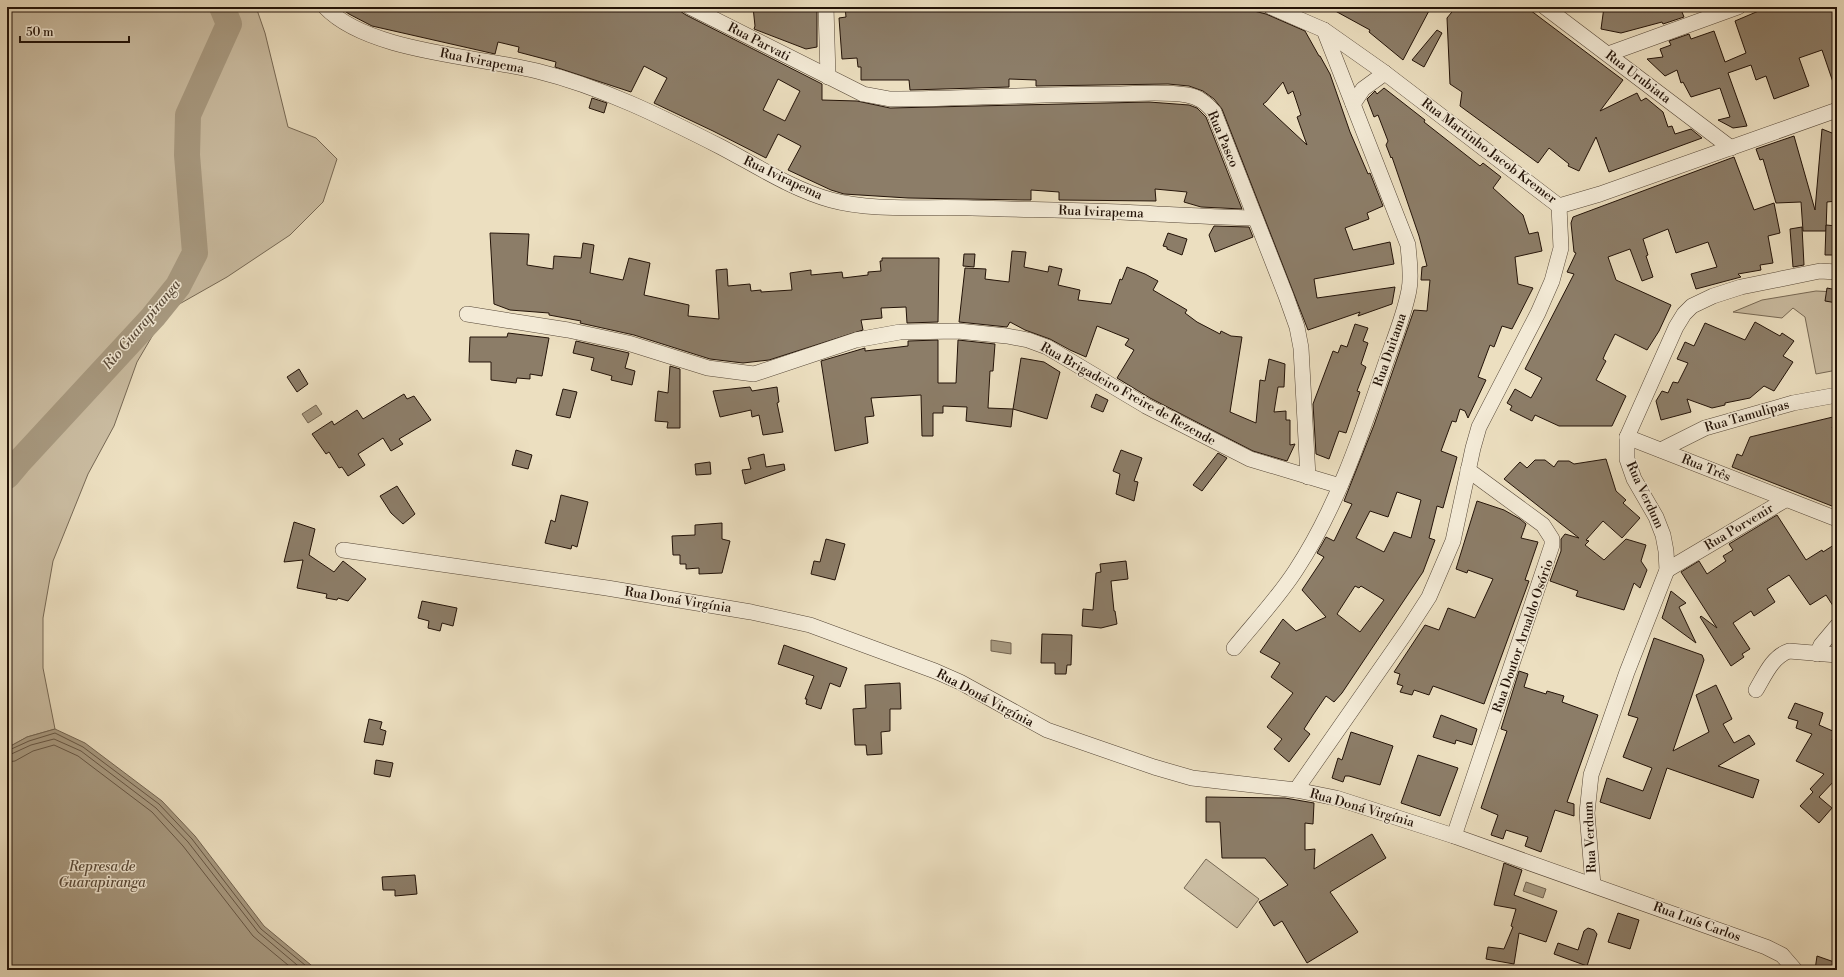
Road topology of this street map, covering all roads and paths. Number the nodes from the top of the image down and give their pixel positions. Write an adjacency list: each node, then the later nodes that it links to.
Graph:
1 (325, 7): 17 (street, Rua Ivirapema)
2 (826, 7): 10 (street)
3 (1271, 7): 7 (street, Rua Martinho Jacob Kremer)
4 (1545, 7): 8 (street, Rua Urubiata)
5 (1738, 7): 8 (street)
6 (693, 8): 10 (street, Rua Parvati)
7 (1324, 30): 9 (street, Rua Martinho Jacob Kremer); 11 (street, Rua Duitama)
8 (1608, 54): 15 (street, Rua Urubiata)
9 (1385, 73): 11 (street); 16 (street, Rua Martinho Jacob Kremer)
10 (828, 77): 17 (street, Rua Pasco)
11 (1353, 104): 25 (street, Rua Duitama)
12 (1837, 110): 13 (street, Rua Martinho Jacob Kremer)
13 (1821, 116): 14 (street); 15 (street, Rua Martinho Jacob Kremer)
14 (1837, 123)
15 (1731, 148): 16 (street, Rua Martinho Jacob Kremer)
16 (1559, 206): 23 (street)
17 (1255, 218): 24 (street, Rua Pasco)
18 (1837, 272): 21 (street, Rua Verdum)
19 (467, 314): 24 (street, Rua Brigadeiro Freire de Rezende)
20 (1837, 395): 22 (street, Rua Tamulipas)
21 (1627, 437): 22 (street, Rua Três); 29 (street, Rua Verdum)
22 (1662, 450): 26 (street, Rua Três)
23 (1468, 470): 35 (street); 36 (street, Rua Doutor Arnaldo Osório)
24 (1308, 477): 25 (street, Rua Brigadeiro Freire de Rezende)
25 (1340, 486): 31 (street, Rua Duitama)
26 (1785, 500): 27 (street, Rua Porvenir); 29 (street, Rua Porvenir)
27 (1837, 519)
28 (343, 550): 35 (street, Rua Doná Virgínia)
29 (1667, 570): 37 (street, Rua Verdum)
30 (1837, 626): 32 (street)
31 (1234, 648)
32 (1817, 654): 33 (street); 34 (street)
33 (1837, 655)
34 (1756, 690)
35 (1296, 790): 36 (street, Rua Doná Virgínia)
36 (1454, 836): 37 (street, Rua Doná Virgínia)
37 (1593, 885): 38 (street, Rua Luís Carlos)
38 (1795, 970)

